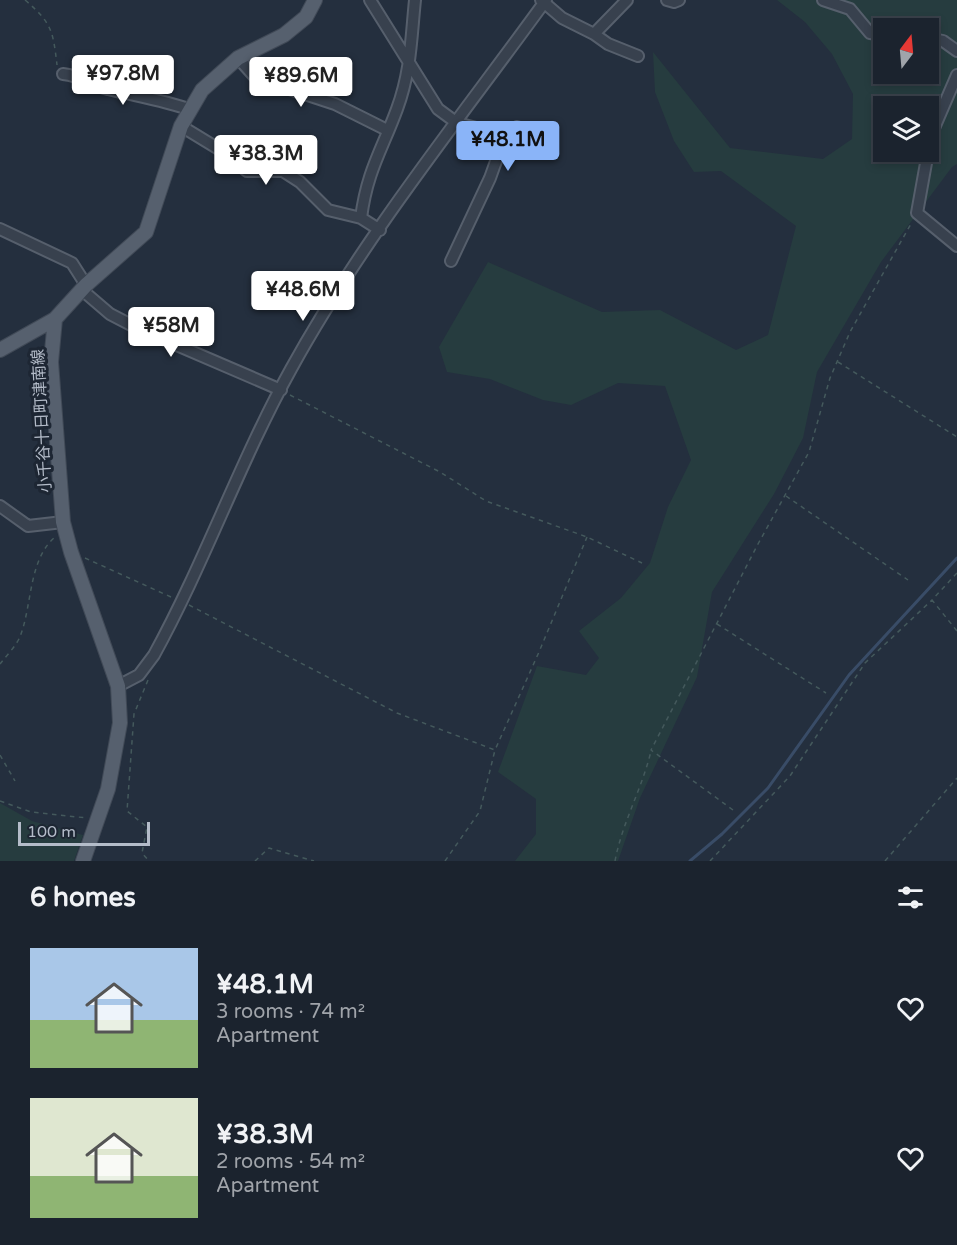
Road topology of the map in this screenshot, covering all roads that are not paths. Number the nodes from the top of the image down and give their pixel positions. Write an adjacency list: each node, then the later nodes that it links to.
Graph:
1 (315, 0): 14 (main road)
2 (370, 0): 15 (street)
3 (415, 0): 15 (street)
4 (627, 0): 10 (street)
5 (667, 0): 6 (street)
6 (678, 0)
7 (823, 0): 9 (street)
8 (544, 1): 10 (street); 20 (street)
9 (873, 33)
10 (594, 34): 13 (street)
11 (939, 40): 12 (street)
12 (957, 51)
13 (638, 56)
14 (238, 58): 18 (main road); 22 (street)
15 (409, 65): 20 (street); 22 (street)
16 (63, 74): 18 (street)
17 (957, 75): 19 (street)
18 (191, 110): 21 (main road)
19 (939, 117)
20 (457, 123): 23 (street); 28 (street)
21 (181, 126): 26 (street); 31 (main road)
22 (387, 130): 26 (street)
23 (503, 135): 24 (street); 30 (street)
24 (542, 136)
25 (925, 162): 29 (street)
26 (361, 218): 28 (street)
27 (0, 229): 31 (street)
28 (380, 230): 34 (street)
29 (957, 246)
30 (451, 261)
31 (84, 288): 32 (main road); 34 (street)
32 (55, 319): 33 (main road); 36 (main road, 小千谷十日町津南線)
33 (0, 350)
34 (281, 390): 37 (street)
35 (0, 506): 36 (street)
36 (64, 525): 37 (main road, 小千谷十日町津南線)
37 (118, 686): 38 (main road, 小千谷十日町津南線)
38 (83, 861)

